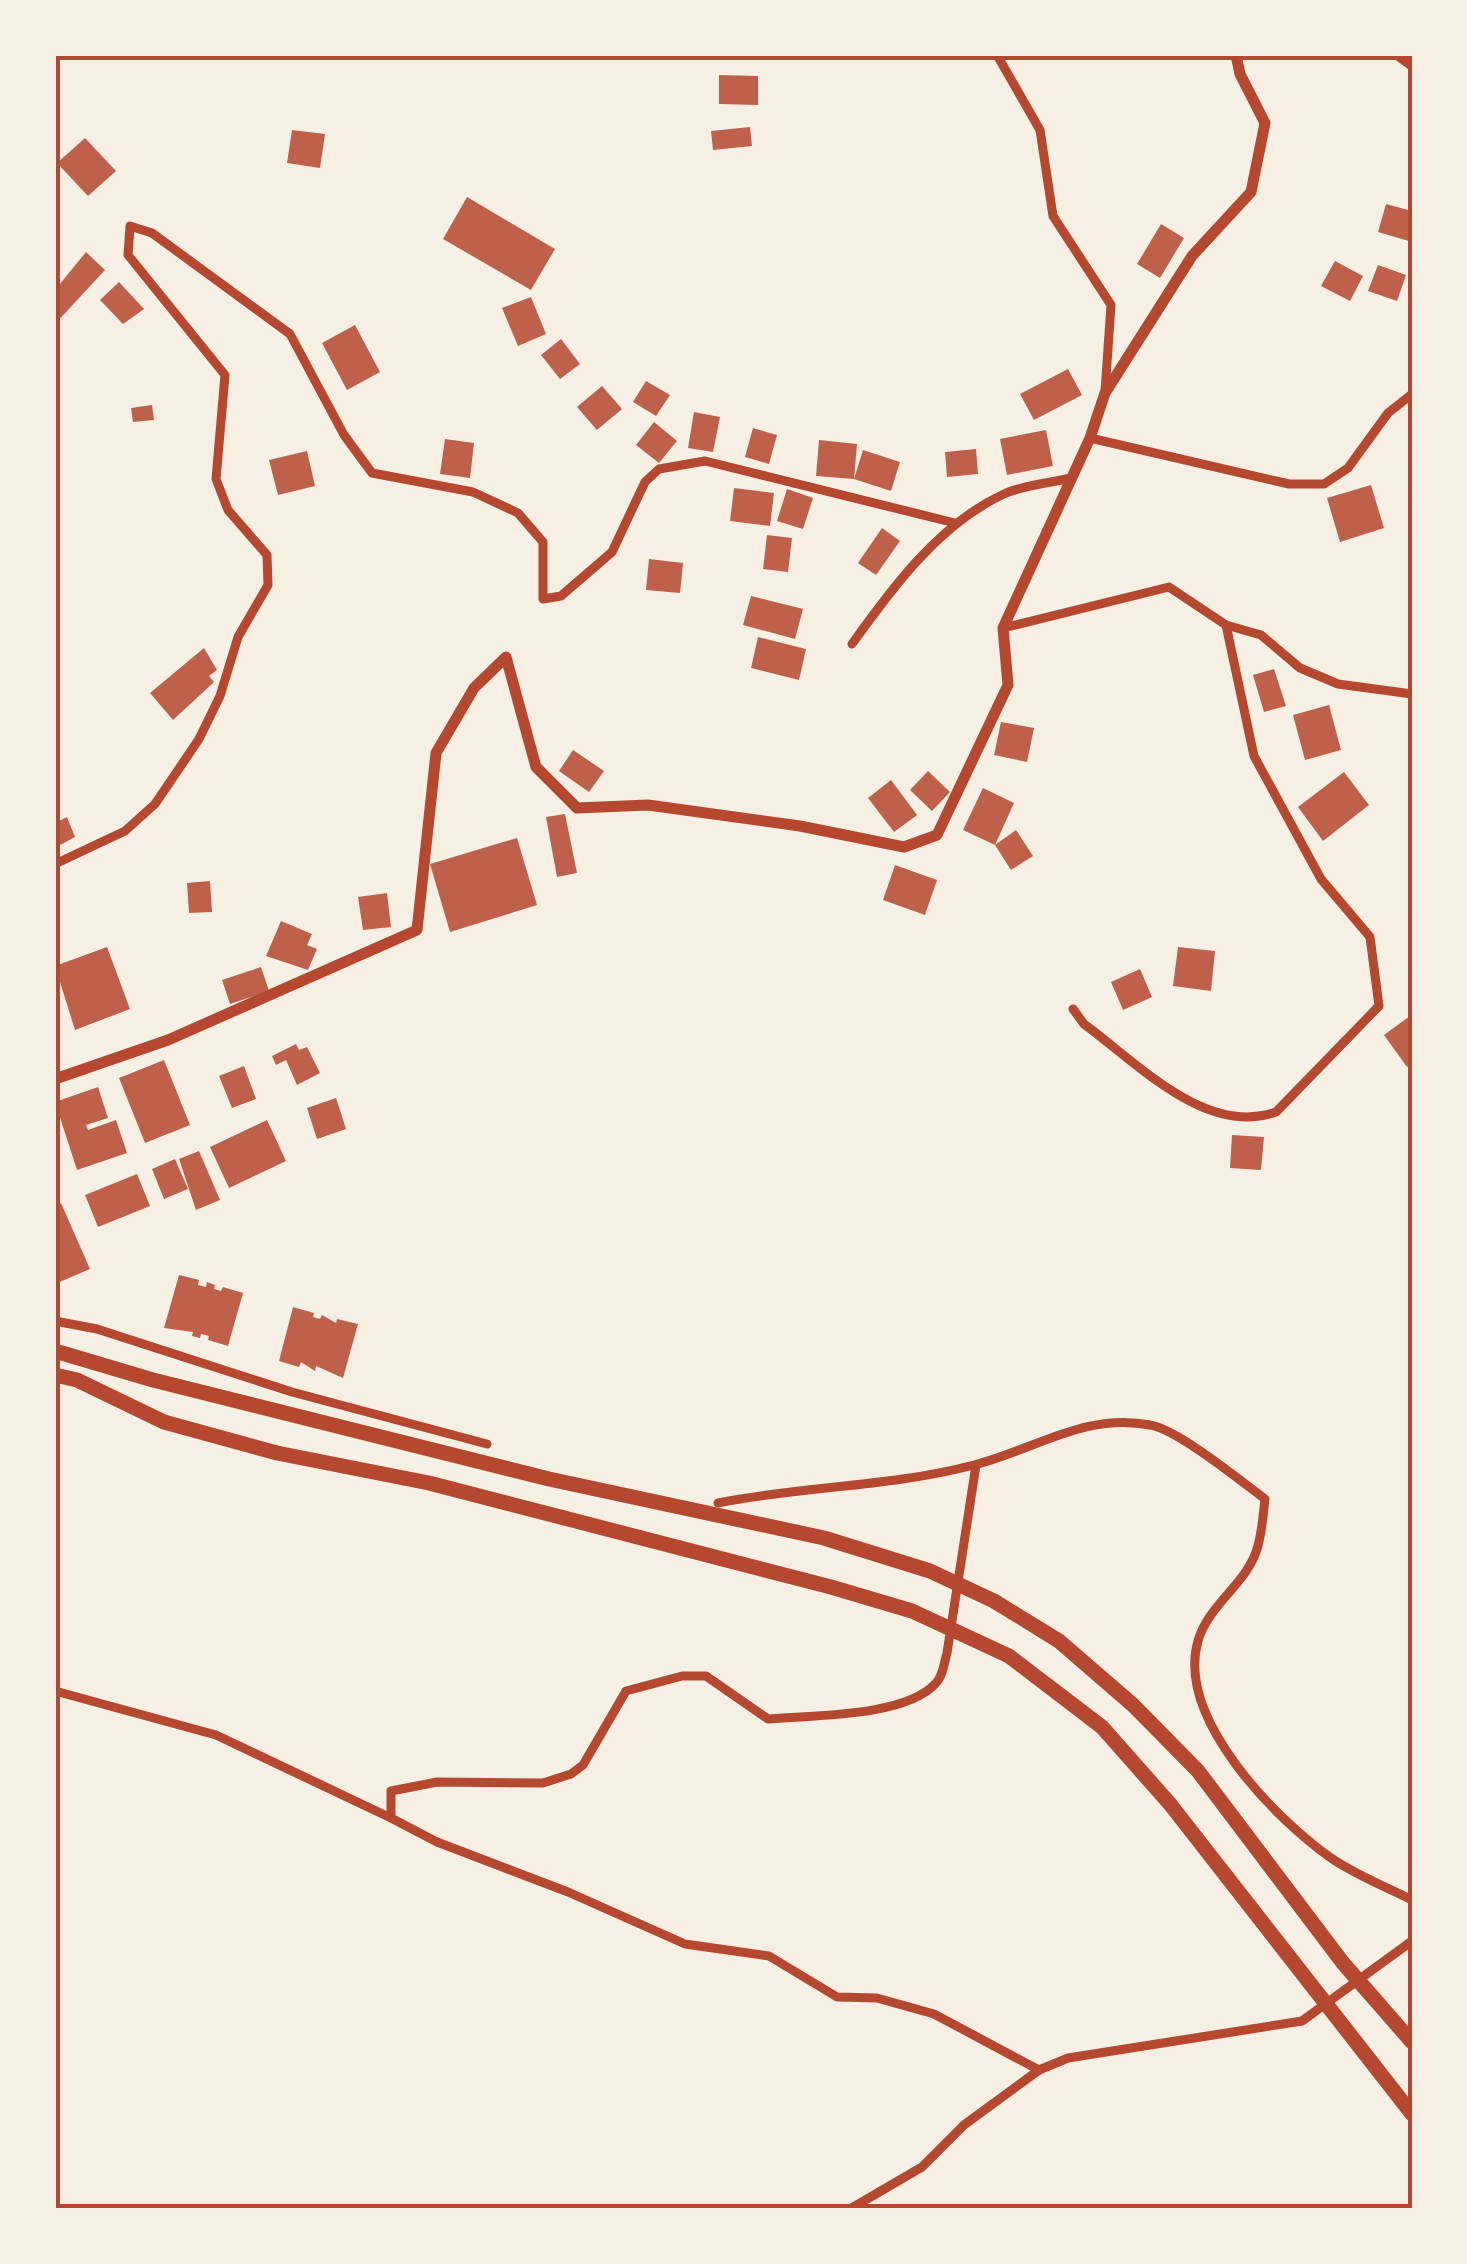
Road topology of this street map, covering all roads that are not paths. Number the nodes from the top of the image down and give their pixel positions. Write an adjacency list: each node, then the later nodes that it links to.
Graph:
1 (997, 55): 5 (street)
2 (1236, 55): 5 (street)
3 (1398, 55): 4 (street)
4 (1412, 65)
5 (1105, 393): 7 (street)
6 (1412, 394): 7 (street)
7 (1090, 438): 8 (street)
8 (1071, 478): 9 (street); 11 (street)
9 (954, 523): 12 (street); 14 (street)
10 (1226, 625): 11 (street); 13 (street); 15 (street)
11 (1002, 628): 16 (street)
12 (852, 644)
13 (1412, 694)
14 (55, 864)
15 (1073, 1009)
16 (55, 1079)
17 (55, 1321): 22 (street)
18 (55, 1351): 29 (main road)
19 (55, 1375): 20 (main road)
20 (77, 1380): 21 (main road); 31 (main road)
21 (55, 1391)
22 (487, 1444)
23 (976, 1465): 24 (street); 26 (street); 27 (street)
24 (718, 1503)
25 (55, 1691): 26 (street)
26 (390, 1818): 30 (street)
27 (1412, 1900)
28 (1412, 1941): 30 (street)
29 (1412, 2042)
30 (1038, 2070): 32 (street)
31 (1412, 2114)
32 (850, 2209)

